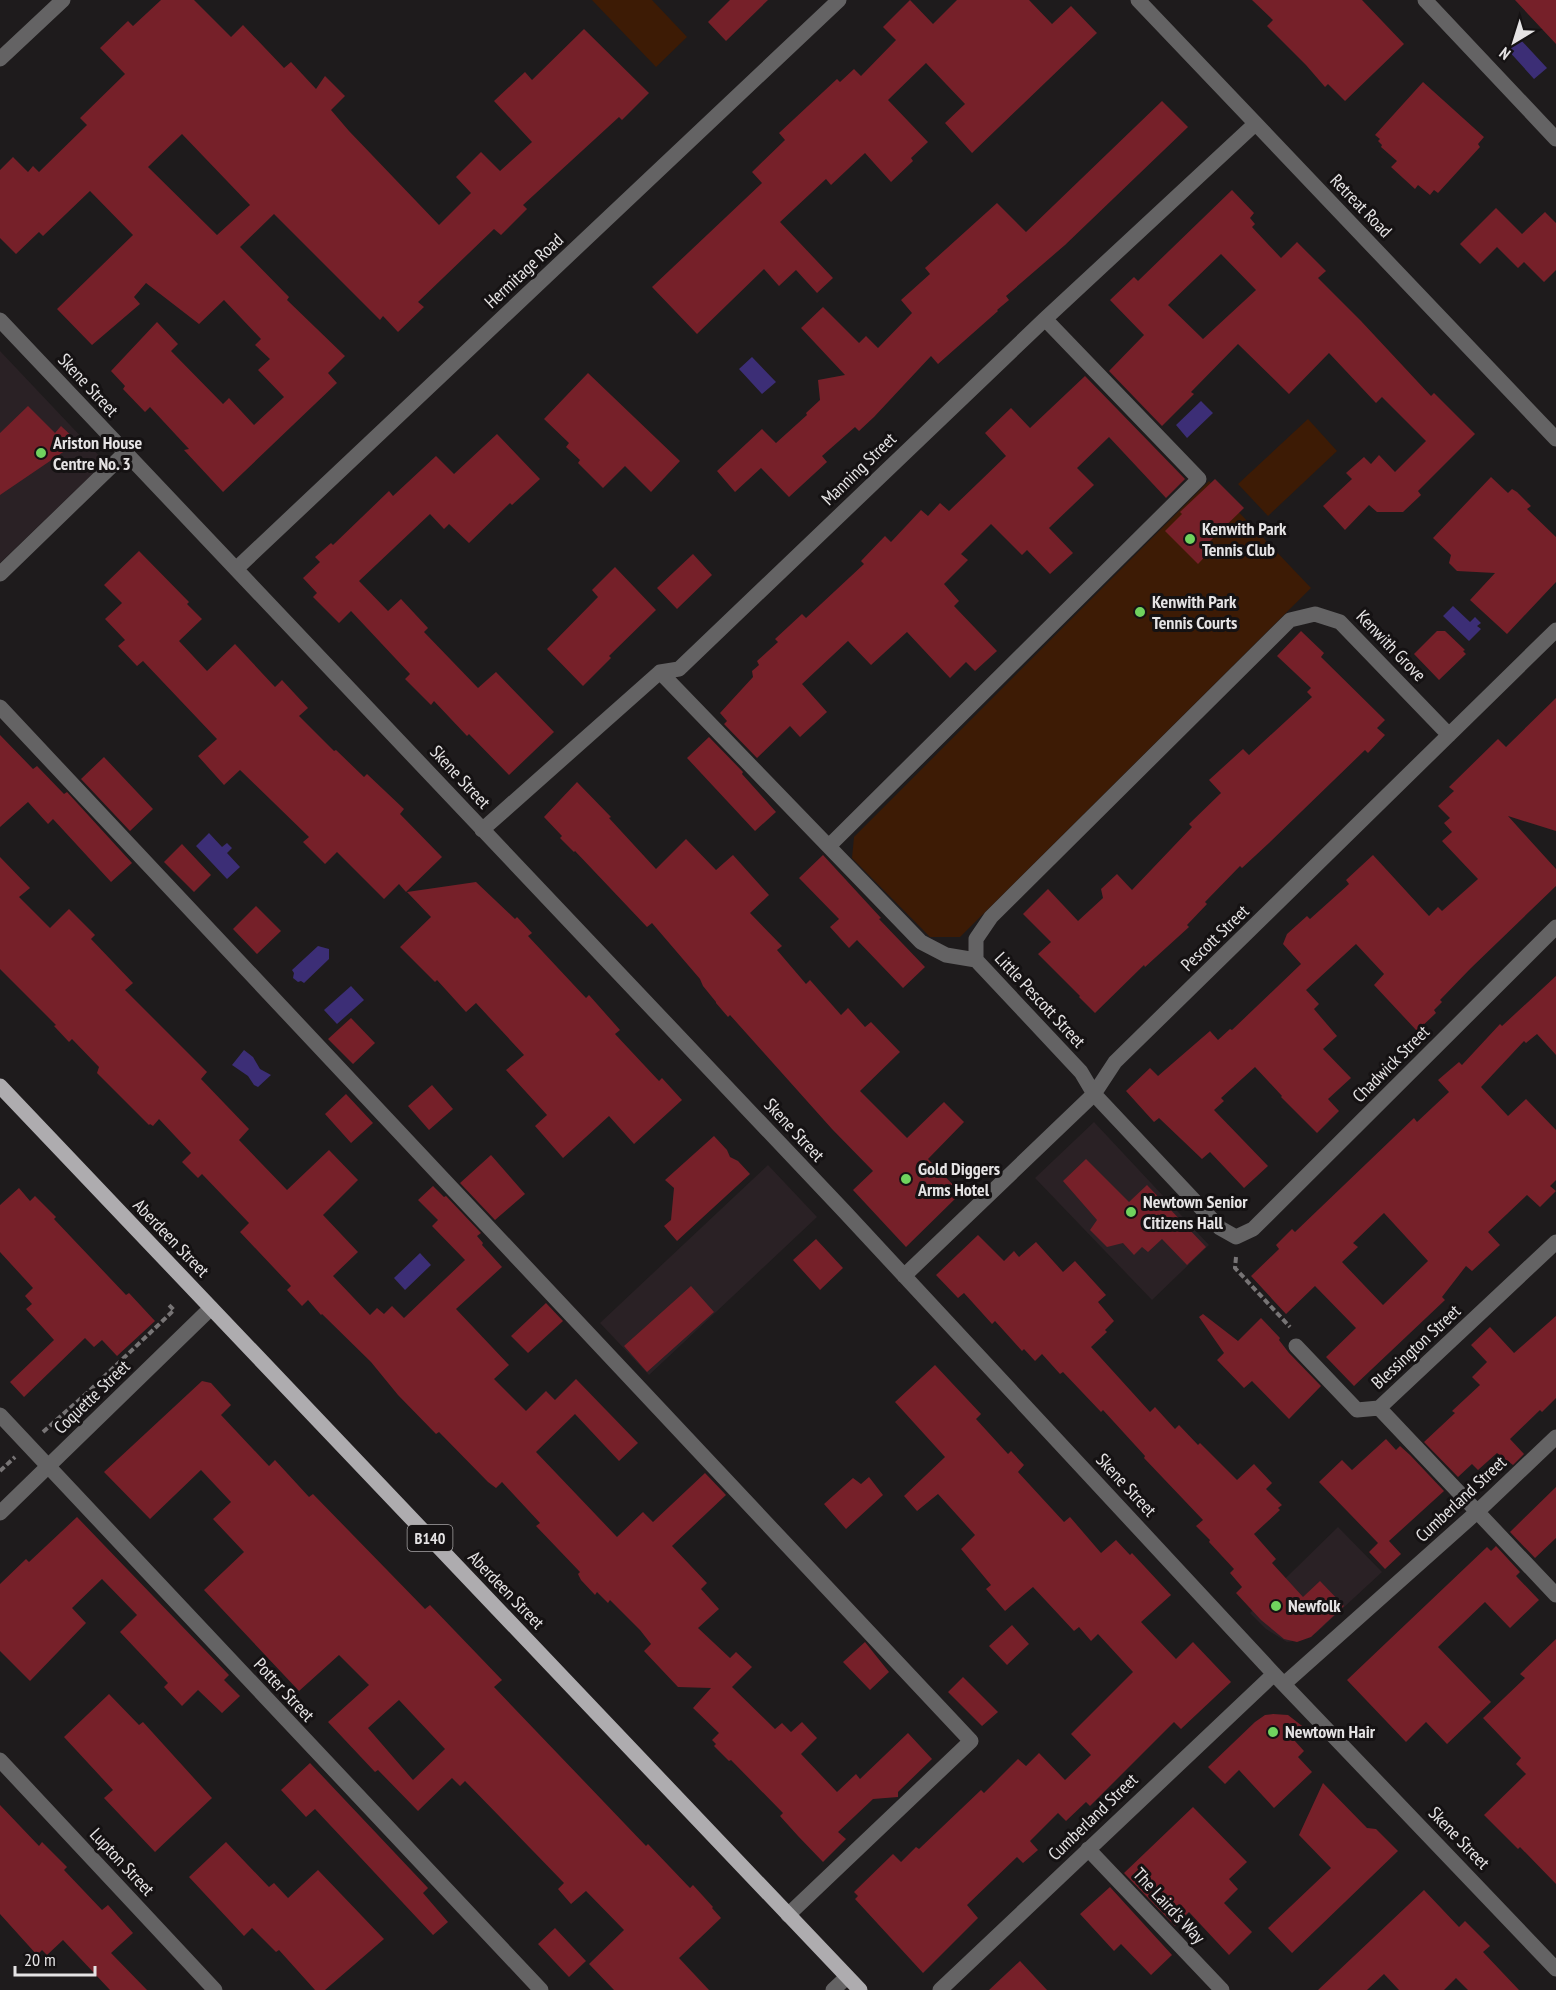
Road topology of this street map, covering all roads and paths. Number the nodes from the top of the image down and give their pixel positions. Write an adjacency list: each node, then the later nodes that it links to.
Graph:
1 (63, 0): 5 (street)
2 (839, 0): 12 (street, Hermitage Road)
3 (1138, 0): 6 (street, Retreat Road)
4 (1425, 0): 7 (street)
5 (0, 59)
6 (1255, 123): 8 (street, Manning Street); 10 (street, Retreat Road)
7 (1556, 139)
8 (1045, 319): 15 (street, Manning Street); 19 (street)
9 (0, 320): 11 (street, Skene Street)
10 (1556, 439)
11 (125, 453): 12 (street, Skene Street); 13 (street)
12 (236, 569): 18 (street, Skene Street)
13 (0, 573)
14 (1556, 630): 17 (street, Pescott Street)
15 (660, 672): 18 (street, Manning Street); 19 (street, Little Pescott Street)
16 (0, 707): 42 (street)
17 (1449, 735): 21 (street, Kenwith Grove); 23 (street, Pescott Street)
18 (482, 830): 26 (street, Skene Street)
19 (829, 846): 21 (street, Little Pescott Street)
20 (1556, 927): 24 (street, Chadwick Street)
21 (976, 960): 23 (street, Little Pescott Street)
22 (0, 1086): 28 (main road, Aberdeen Street / B140)
23 (1094, 1094): 24 (street, Little Pescott Street); 26 (street, Pescott Street)
24 (1236, 1237): 29 (path)
25 (1556, 1242): 30 (street, Blessington Street)
26 (904, 1276): 39 (street, Skene Street)
27 (169, 1305): 33 (path)
28 (211, 1308): 34 (street, Coquette Street); 42 (main road, Aberdeen Street / B140)
29 (1296, 1346): 30 (street)
30 (1379, 1408): 36 (street, Blessington Street)
31 (0, 1415): 33 (street, Potter Street)
32 (1556, 1437): 36 (street, Cumberland Street)
33 (28, 1445): 34 (street, Potter Street); 35 (path)
34 (48, 1467): 37 (street, Coquette Street); 46 (street, Potter Street)
35 (0, 1471)
36 (1478, 1511): 38 (street, Blessington Street); 39 (street, Cumberland Street)
37 (0, 1513)
38 (1556, 1595)
39 (1279, 1679): 41 (street, Cumberland Street); 43 (street, Skene Street)
40 (0, 1760): 45 (street, Lupton Street)
41 (1088, 1849): 49 (street, Cumberland Street); 50 (street, The Laird's Way)
42 (788, 1915): 44 (main road, Aberdeen Street / B140)
43 (1556, 1969)
44 (847, 1977): 47 (street); 48 (main road, Aberdeen Street / B140)
45 (215, 1990)
46 (541, 1990)
47 (833, 1990)
48 (860, 1990)
49 (940, 1990)
50 (1222, 1990)

